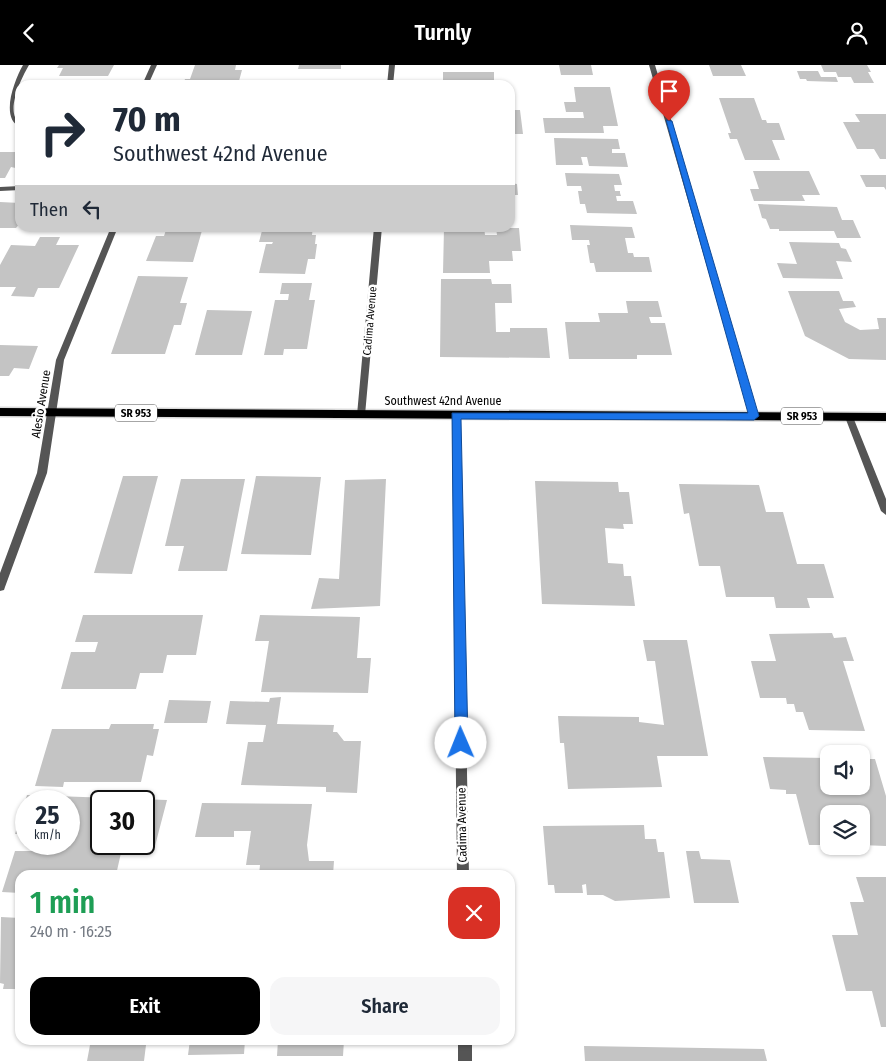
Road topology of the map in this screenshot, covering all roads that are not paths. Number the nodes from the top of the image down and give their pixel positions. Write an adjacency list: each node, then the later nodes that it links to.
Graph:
1 (26, 65): 5 (street)
2 (154, 65): 6 (street)
3 (392, 65): 7 (street)
4 (652, 65): 20 (street)
5 (17, 80)
6 (147, 80)
7 (390, 80)
8 (15, 82): 9 (street)
9 (4, 100)
10 (2, 116): 11 (street)
11 (15, 124)
12 (15, 188): 13 (street)
13 (0, 189)
14 (113, 232): 17 (street, Alesio Avenue)
15 (378, 232): 18 (street, Cadima Avenue)
16 (0, 411): 17 (main road, Southwest 42nd Avenue / SR 953)
17 (52, 413): 18 (main road, Southwest 42nd Avenue / SR 953); 24 (street, Alesio Avenue)
18 (361, 415): 19 (main road, Southwest 42nd Avenue / SR 953)
19 (456, 415): 20 (main road, Southwest 42nd Avenue / SR 953); 25 (street, Cadima Avenue)
20 (754, 416): 21 (main road, Southwest 42nd Avenue / SR 953)
21 (849, 417): 22 (main road, Southwest 42nd Avenue / SR 953); 23 (street)
22 (886, 417)
23 (886, 511)
24 (0, 587)
25 (463, 870)
26 (465, 1045): 27 (street)
27 (465, 1061)

